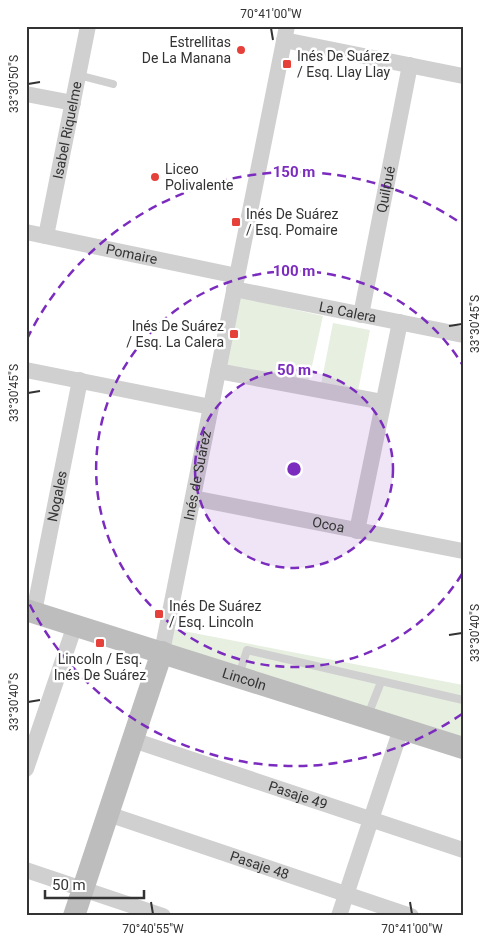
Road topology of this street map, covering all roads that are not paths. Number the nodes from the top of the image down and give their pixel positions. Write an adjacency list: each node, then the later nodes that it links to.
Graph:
1 (88, 26): 4 (street, Isabel Riquelme)
2 (285, 33): 3 (street); 11 (street, Inés de Suárez)
3 (410, 65): 5 (street); 12 (street, Quilpué)
4 (78, 76): 6 (lane); 8 (street, Isabel Riquelme)
5 (463, 76)
6 (113, 84)
7 (26, 94): 8 (street)
8 (73, 103): 10 (street, Isabel Riquelme)
9 (26, 232): 10 (street, Pomaire)
10 (46, 236): 11 (street, Pomaire)
11 (236, 282): 12 (street, La Calera); 16 (street, Inés de Suárez)
12 (361, 314): 13 (street, La Calera)
13 (400, 322): 14 (street, La Calera); 18 (street)
14 (463, 335)
15 (26, 370): 17 (street)
16 (218, 371): 18 (street); 19 (street, Inés de Suárez)
17 (80, 380): 19 (street); 23 (street, Nogales)
18 (383, 402): 21 (street)
19 (211, 407): 20 (street, Inés de Suárez)
20 (193, 498): 21 (street, Ocoa); 25 (street, Inés de Suárez)
21 (357, 531): 22 (street, Ocoa)
22 (463, 551)
23 (30, 611): 24 (street, Lincoln)
24 (75, 625): 25 (street, Lincoln); 33 (street)
25 (162, 652): 26 (street, Lincoln); 31 (street, Inés de Suárez)
26 (238, 677): 27 (lane); 29 (street, Lincoln)
27 (381, 682): 28 (lane); 29 (lane)
28 (463, 700)
29 (367, 718): 30 (street, Lincoln)
30 (401, 729): 32 (street, Lincoln); 35 (street)
31 (133, 740): 34 (street, Inés de Suárez); 35 (street, Pasaje 49)
32 (463, 748)
33 (26, 769)
34 (108, 814): 38 (street, Inés de Suárez); 39 (street, Pasaje 48)
35 (371, 819): 36 (street, Pasaje 49); 39 (street)
36 (463, 850)
37 (26, 870): 38 (street)
38 (83, 889): 40 (street, Inés de Suárez); 41 (street)
39 (346, 894): 42 (street); 43 (street, Pasaje 48)
40 (74, 916)
41 (163, 916)
42 (339, 916)
43 (411, 916)

